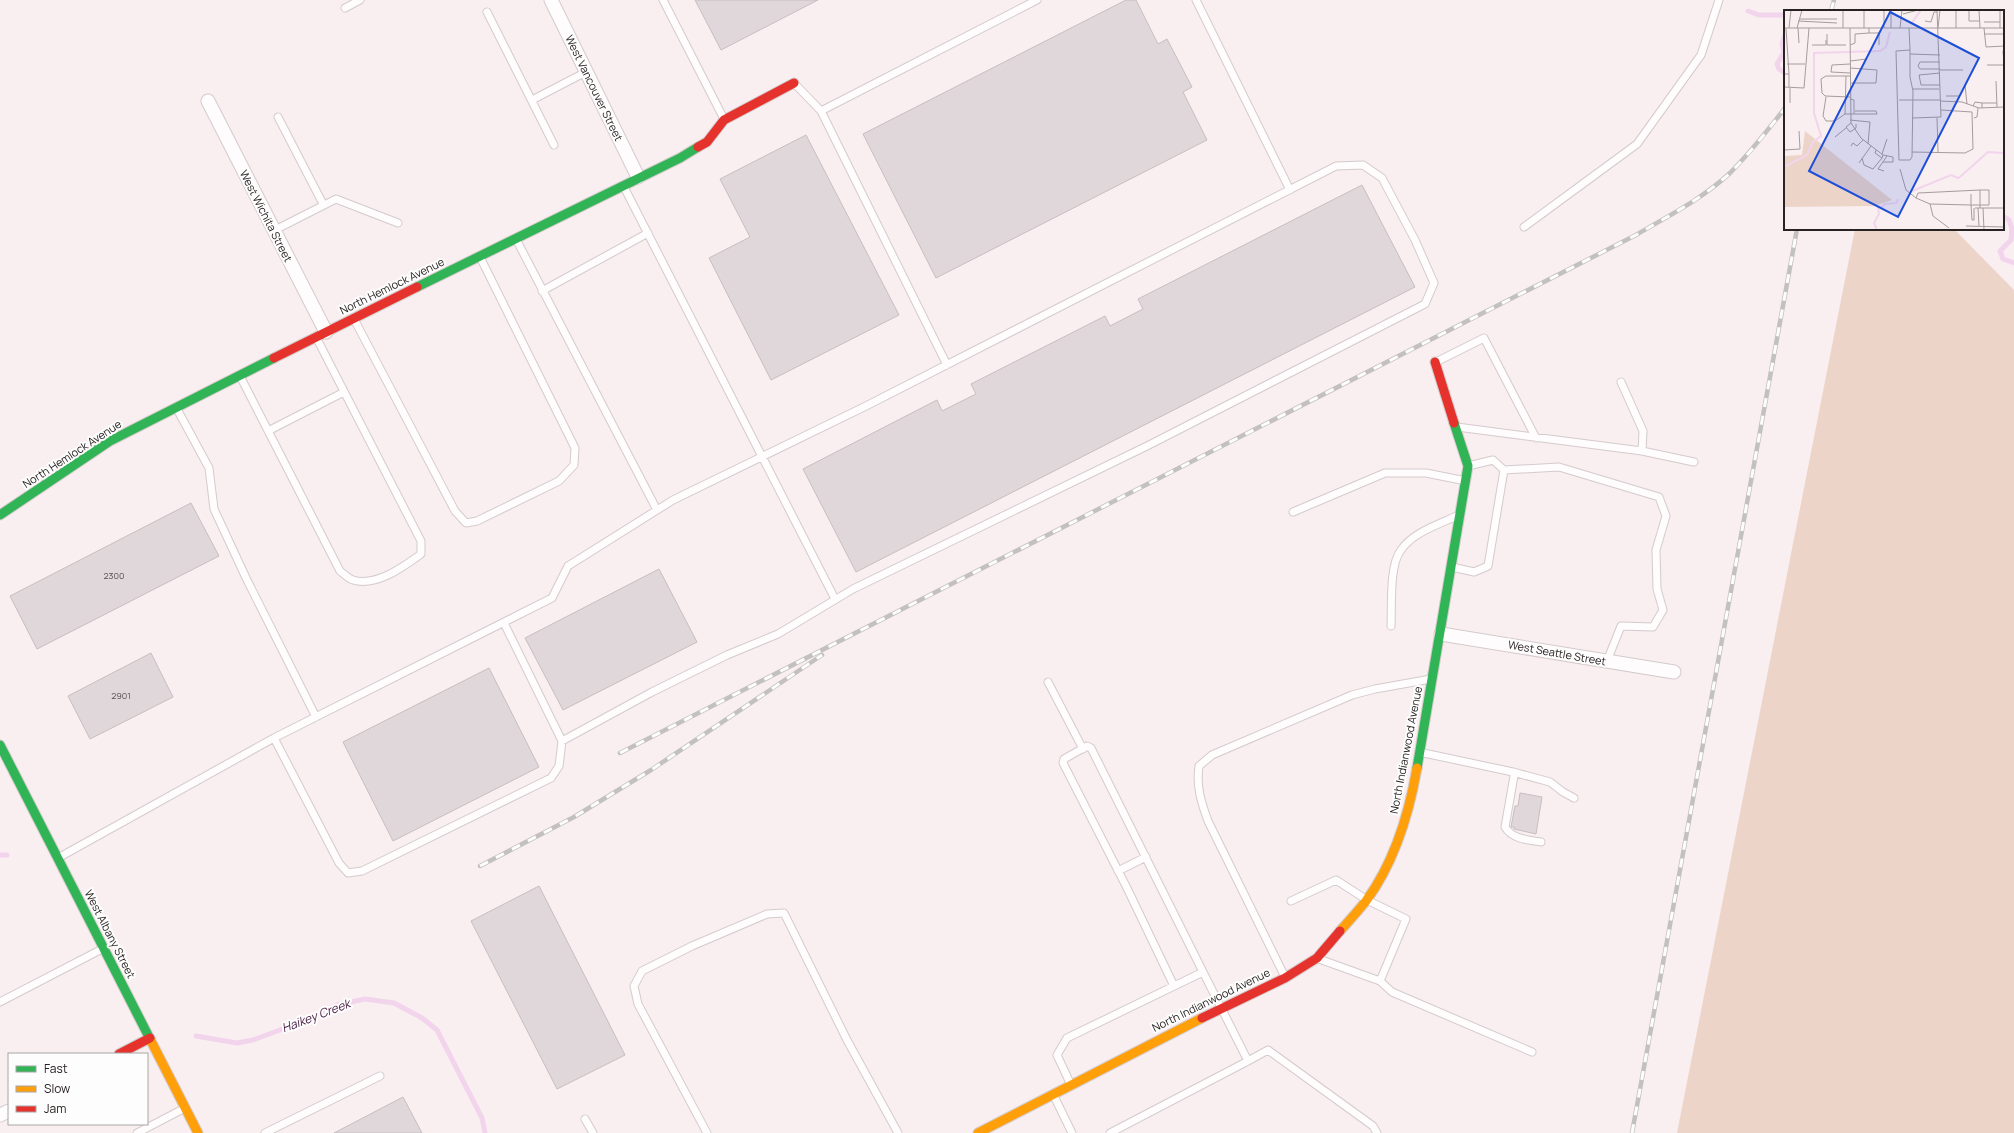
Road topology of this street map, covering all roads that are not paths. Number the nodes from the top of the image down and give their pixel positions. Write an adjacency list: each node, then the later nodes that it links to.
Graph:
1 (360, 0): 7 (lane)
2 (551, 0): 9 (street, West Vancouver Street)
3 (663, 0): 15 (lane)
4 (1036, 0): 13 (lane)
5 (1196, 0): 19 (lane)
6 (1719, 0): 22 (lane)
7 (345, 8)
8 (487, 12): 11 (lane)
9 (586, 72): 11 (lane); 17 (street, West Vancouver Street)
10 (794, 83): 13 (lane); 15 (street, North Hemlock Avenue)
11 (532, 100): 16 (lane)
12 (208, 101): 23 (street, West Wichita Street)
13 (822, 111): 31 (lane)
14 (278, 117): 20 (lane)
15 (724, 120): 17 (street, North Hemlock Avenue)
16 (554, 145)
17 (638, 177): 18 (street, North Hemlock Avenue)
18 (623, 185): 24 (lane); 25 (street, North Hemlock Avenue)
19 (1290, 190): 31 (lane); 50 (lane)
20 (323, 204): 21 (lane); 23 (lane)
21 (398, 223)
22 (1524, 227)
23 (273, 231): 29 (street, West Wichita Street)
24 (648, 233): 27 (lane); 40 (lane)
25 (516, 239): 26 (street, North Hemlock Avenue); 27 (lane)
26 (480, 257): 28 (street, North Hemlock Avenue); 28 (lane)
27 (542, 291): 45 (lane)
28 (354, 319): 29 (street, North Hemlock Avenue)
29 (321, 334): 32 (street, North Hemlock Avenue); 34 (lane)
30 (1435, 362): 36 (street, North Indianwood Avenue); 38 (lane)
31 (947, 365): 40 (lane)
32 (240, 375): 35 (street, North Hemlock Avenue); 37 (lane)
33 (1621, 382): 39 (lane)
34 (344, 392): 37 (lane); 37 (lane)
35 (176, 408): 48 (street, North Hemlock Avenue); 58 (lane)
36 (1456, 427): 38 (lane); 42 (street, North Indianwood Avenue)
37 (268, 430)
38 (1536, 438): 39 (lane)
39 (1642, 451): 41 (lane)
40 (762, 457): 45 (lane); 50 (lane)
41 (1694, 462)
42 (1468, 466): 43 (lane); 44 (street, North Indianwood Avenue)
43 (1504, 470): 49 (lane); 54 (lane)
44 (1466, 481): 46 (lane); 47 (street, North Indianwood Avenue)
45 (657, 510): 51 (lane)
46 (1293, 512)
47 (1462, 514): 49 (street, North Indianwood Avenue); 52 (lane)
48 (0, 515)
49 (1452, 567): 53 (street, North Indianwood Avenue)
50 (835, 599): 60 (lane)
51 (504, 623): 58 (lane); 60 (lane)
52 (1391, 626)
53 (1441, 634): 54 (street, West Seattle Street); 56 (street, North Indianwood Avenue)
54 (1607, 661): 55 (street, West Seattle Street)
55 (1674, 672)
56 (1431, 679): 63 (street, North Indianwood Avenue); 75 (lane)
57 (1048, 682): 62 (lane)
58 (316, 717): 59 (lane)
59 (274, 738): 60 (lane); 68 (lane)
60 (562, 741)
61 (0, 745): 68 (street, West Albany Street)
62 (1083, 749): 67 (lane); 69 (lane)
63 (1419, 752): 64 (lane); 70 (street, North Indianwood Avenue)
64 (1513, 772): 65 (lane); 66 (lane)
65 (1574, 798)
66 (1541, 842)
67 (1146, 857): 69 (lane); 74 (lane)
68 (58, 858): 72 (street, West Albany Street)
69 (1118, 871): 77 (lane)
70 (1367, 900): 71 (lane); 73 (street, North Indianwood Avenue); 76 (lane)
71 (1291, 901)
72 (104, 948): 78 (lane); 80 (street, West Albany Street)
73 (1317, 958): 75 (street, North Indianwood Avenue); 76 (lane)
74 (1203, 972): 77 (lane); 79 (lane)
75 (1285, 978): 79 (street, North Indianwood Avenue)
76 (1380, 981): 81 (lane)
77 (1174, 986): 85 (lane)
78 (0, 1002)
79 (1222, 1008): 83 (lane); 85 (street, North Indianwood Avenue)
80 (150, 1038): 82 (street); 87 (street, West Albany Street)
81 (1532, 1052)
82 (121, 1053)
83 (1248, 1061): 97 (lane); 98 (lane)
84 (380, 1076): 91 (lane)
85 (1071, 1085): 86 (street, North Indianwood Avenue)
86 (1053, 1094): 95 (street, North Indianwood Avenue); 96 (lane)
87 (185, 1108): 89 (lane); 90 (street, West Albany Street)
88 (585, 1119): 92 (lane)
89 (137, 1133)
90 (198, 1133)
91 (265, 1133)
92 (593, 1133)
93 (707, 1133): 94 (lane)
94 (898, 1133)
95 (978, 1133)
96 (1072, 1133)
97 (1110, 1133)
98 (1376, 1133)

